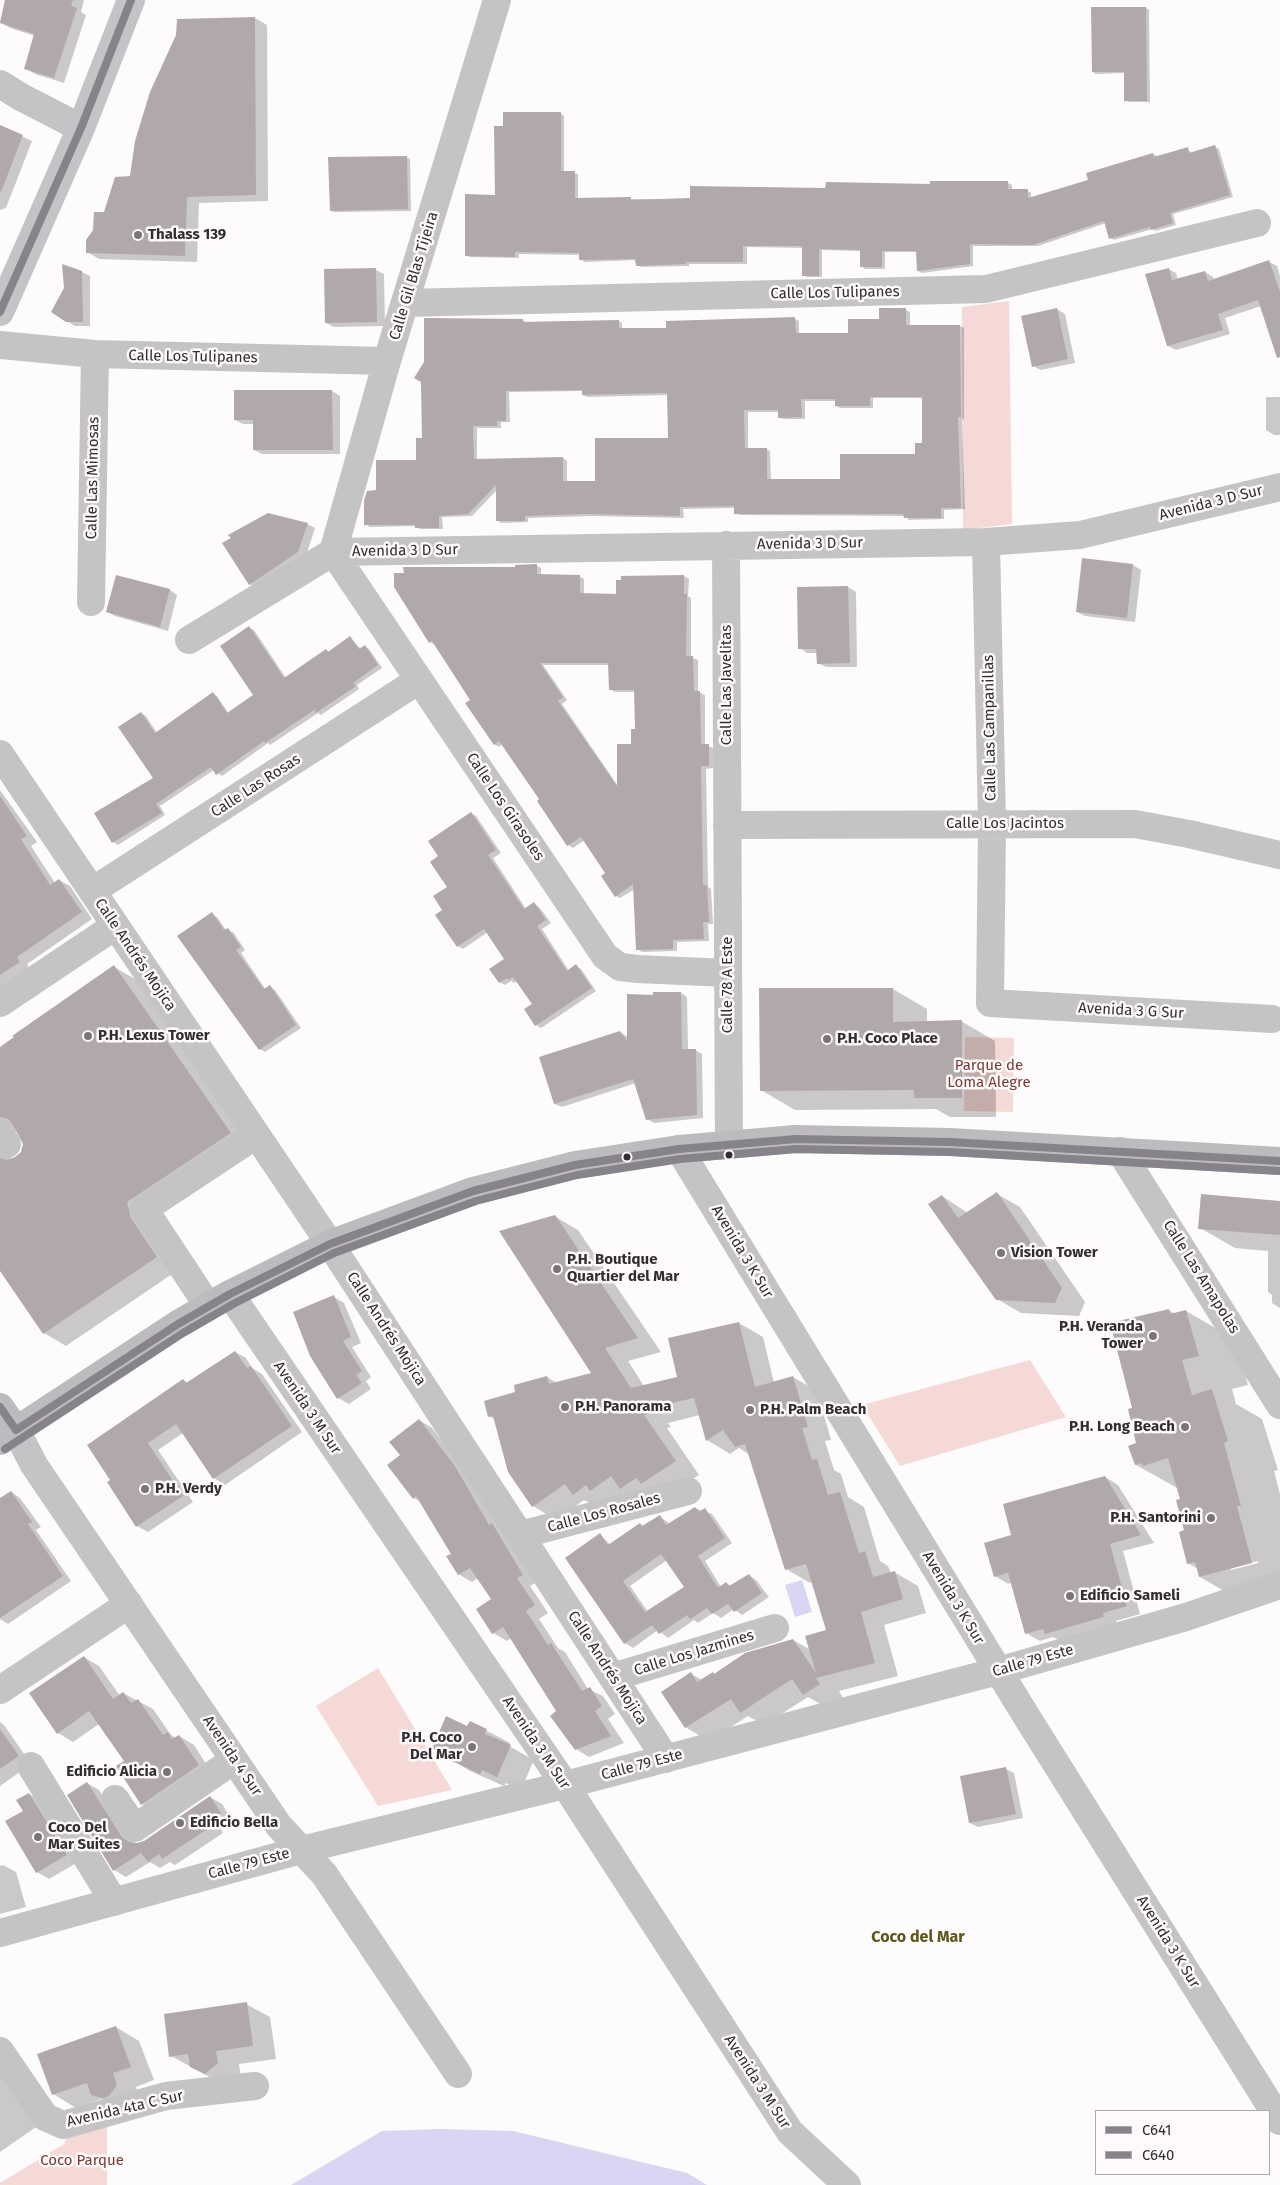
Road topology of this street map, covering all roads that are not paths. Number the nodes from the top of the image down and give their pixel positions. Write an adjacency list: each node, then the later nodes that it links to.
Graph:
1 (131, 0): 4 (street)
2 (497, 0): 6 (street, Calle Gil Blas Tijeira)
3 (0, 84): 4 (street)
4 (82, 128): 7 (street)
5 (1257, 223): 6 (street, Calle Los Tulipanes)
6 (406, 303): 10 (street, Calle Gil Blas Tijeira)
7 (0, 312)
8 (0, 345): 9 (street, Calle Los Tulipanes)
9 (95, 354): 10 (street, Calle Los Tulipanes); 15 (street, Calle Las Mimosas)
10 (387, 361): 14 (street, Calle Gil Blas Tijeira)
11 (1280, 487): 12 (street, Avenida 3 D Sur)
12 (986, 542): 13 (street, Avenida 3 D Sur); 19 (street, Calle Las Campanillas)
13 (726, 545): 14 (street, Avenida 3 D Sur); 20 (street, Calle Las Javelitas)
14 (333, 552): 16 (street); 17 (street, Calle Los Girasoles)
15 (91, 602)
16 (189, 640)
17 (419, 680): 22 (street, Calle Las Rosas); 24 (street, Calle Los Girasoles)
18 (0, 754): 22 (street, Calle Andrés Mojica)
19 (992, 824): 20 (street, Calle Los Jacintos); 21 (street, Calle Los Jacintos); 26 (street, Calle Las Campanillas)
20 (728, 825): 24 (street, Calle 78 A Este)
21 (1280, 855)
22 (92, 891): 23 (street, Calle Andrés Mojica)
23 (115, 926): 25 (street); 28 (street, Calle Andrés Mojica)
24 (728, 973): 29 (street, Calle 78 A Este)
25 (0, 1003)
26 (990, 1003): 27 (street, Avenida 3 G Sur)
27 (1272, 1019)
28 (256, 1135): 33 (street, Calle Andrés Mojica); 34 (street, Avenida 3 M Sur)
29 (729, 1144): 30 (main road); 31 (main road)
30 (679, 1149): 33 (main road); 43 (street, Avenida 3 K Sur)
31 (1120, 1151): 32 (main road); 35 (street, Calle Las Amapolas)
32 (1280, 1161)
33 (330, 1244): 34 (main road); 39 (street, Calle Andrés Mojica)
34 (219, 1300): 37 (main road); 49 (street, Avenida 3 M Sur)
35 (1280, 1405)
36 (0, 1407): 37 (main road)
37 (8, 1436): 41 (street, Avenida 4 Sur)
38 (688, 1491): 39 (street, Calle Los Rosales)
39 (520, 1535): 44 (street, Calle Andrés Mojica)
40 (1280, 1585): 43 (street, Calle 79 Este)
41 (129, 1604): 45 (street); 47 (street, Avenida 4 Sur)
42 (775, 1628): 44 (street, Calle Los Jazmines)
43 (998, 1671): 46 (street, Calle 79 Este); 57 (street, Avenida 3 K Sur)
44 (612, 1677): 46 (street, Calle Andrés Mojica)
45 (0, 1690)
46 (666, 1758): 49 (street, Calle 79 Este)
47 (234, 1760): 50 (street); 51 (street, Avenida 4 Sur)
48 (31, 1766): 52 (street)
49 (565, 1785): 51 (street, Calle 79 Este); 58 (street, Avenida 3 M Sur)
50 (115, 1799)
51 (301, 1850): 52 (street, Calle 79 Este); 55 (street, Avenida 4 Sur)
52 (114, 1902): 53 (street, Calle 79 Este)
53 (0, 1933)
54 (0, 2051): 56 (street, Avenida 4ta C Sur)
55 (458, 2074)
56 (255, 2086)
57 (1280, 2121)
58 (847, 2185)

